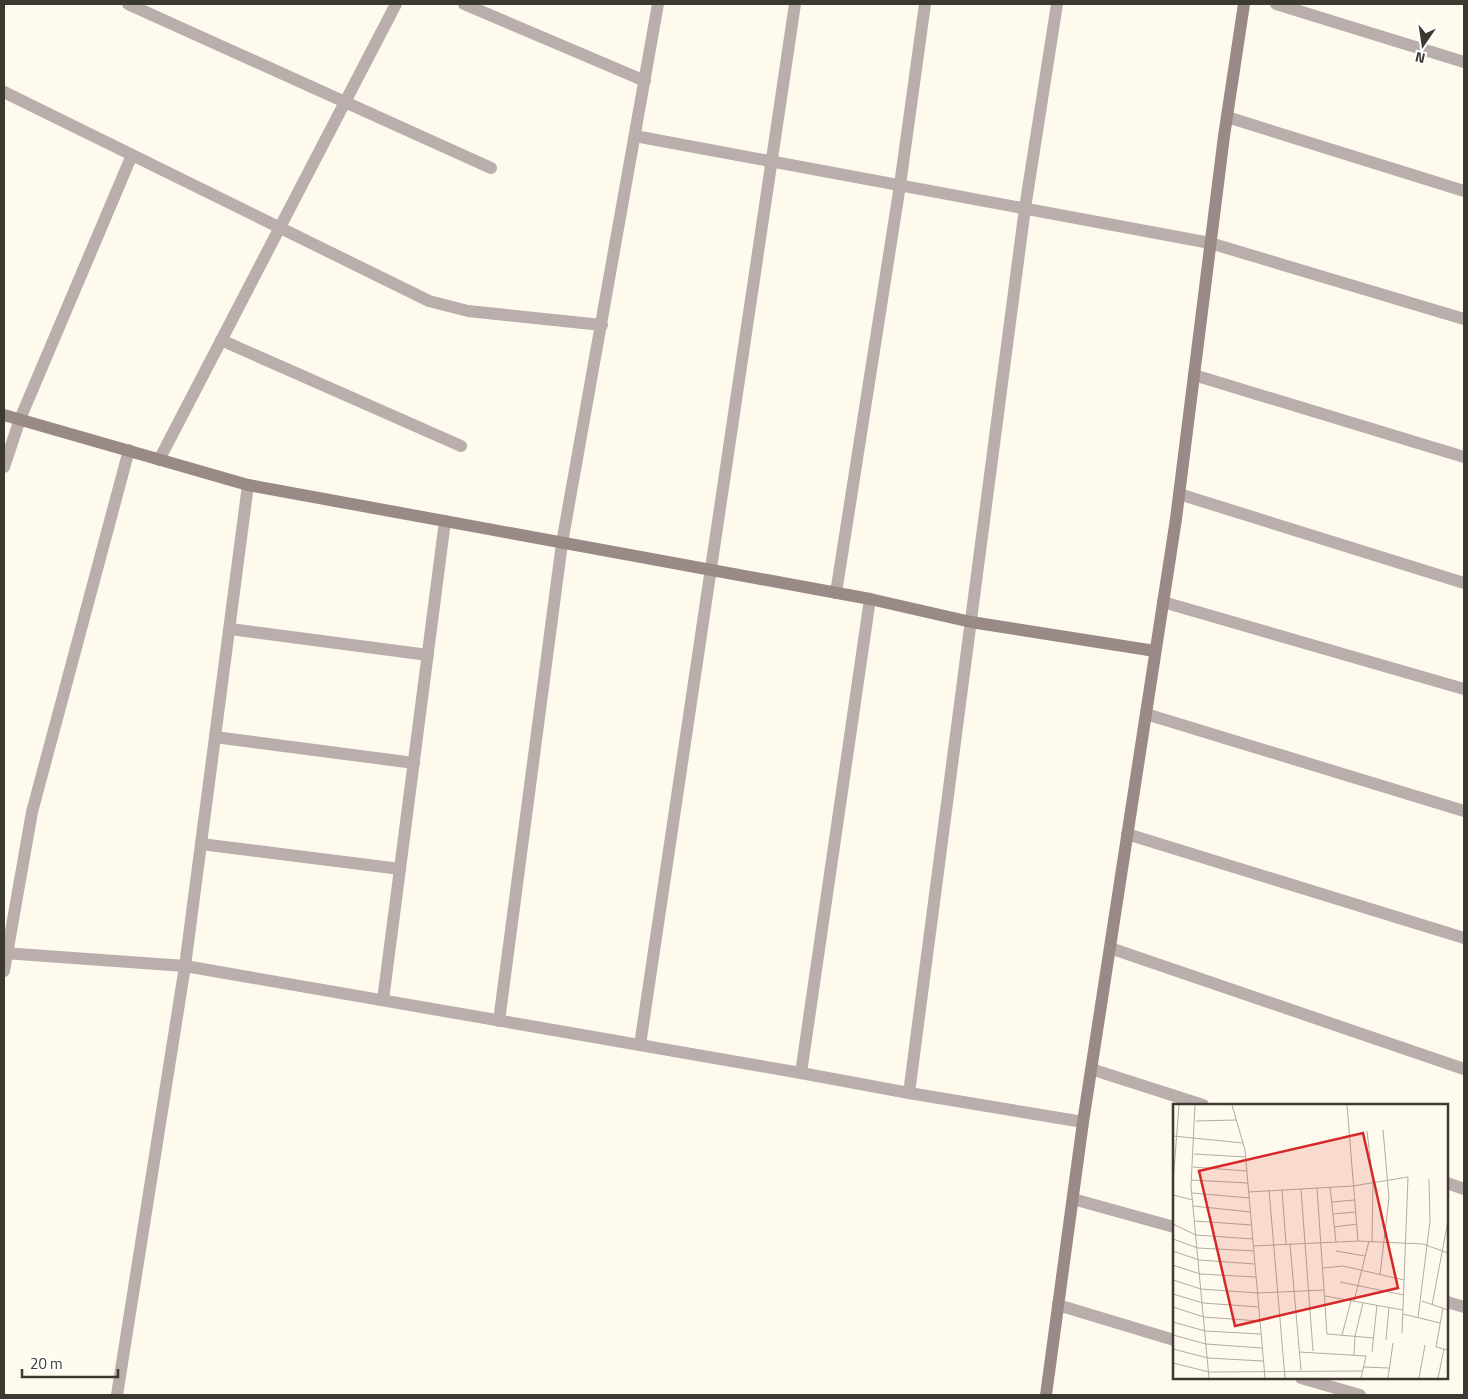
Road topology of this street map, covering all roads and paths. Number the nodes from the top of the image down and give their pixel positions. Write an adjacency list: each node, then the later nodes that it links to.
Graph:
1 (128, 4): 13 (street)
2 (396, 4): 13 (street)
3 (464, 4): 11 (street)
4 (658, 4): 11 (street)
5 (795, 4): 17 (street)
6 (925, 4): 19 (street)
7 (1057, 4): 21 (street)
8 (1244, 4): 14 (street)
9 (1276, 4): 10 (street)
10 (1464, 62)
11 (645, 81): 15 (street)
12 (4, 92): 16 (street)
13 (345, 102): 18 (street); 22 (street)
14 (1227, 117): 20 (street); 23 (street)
15 (635, 136): 17 (street); 25 (street)
16 (132, 155): 22 (street); 29 (street)
17 (771, 161): 19 (street); 39 (street)
18 (491, 168)
19 (900, 185): 21 (street); 41 (street)
20 (1464, 191)
21 (1025, 208): 23 (street); 44 (street)
22 (280, 228): 25 (street); 26 (street)
23 (1210, 243): 24 (street); 27 (street)
24 (1464, 319)
25 (602, 325): 38 (street)
26 (221, 340): 30 (street); 33 (street)
27 (1194, 375): 32 (street); 36 (street)
28 (4, 414): 29 (street)
29 (20, 419): 31 (street); 34 (street)
30 (461, 446)
31 (129, 450): 33 (street); 58 (street)
32 (1464, 457)
33 (159, 460): 35 (street)
34 (4, 467)
35 (248, 485): 37 (street); 45 (street)
36 (1179, 494): 40 (street); 43 (street)
37 (445, 521): 38 (street); 47 (street)
38 (562, 543): 39 (street); 62 (street)
39 (710, 570): 41 (street); 63 (street)
40 (1464, 583)
41 (836, 593): 42 (street)
42 (870, 599): 44 (street); 66 (street)
43 (1163, 602): 46 (street); 48 (street)
44 (971, 622): 46 (street); 67 (street)
45 (230, 629): 47 (street); 50 (street)
46 (1155, 651): 49 (street)
47 (428, 655): 51 (street)
48 (1464, 690)
49 (1146, 714): 52 (street); 53 (street)
50 (216, 737): 51 (street); 54 (street)
51 (414, 764): 55 (street)
52 (1464, 811)
53 (1127, 834): 56 (street); 57 (street)
54 (201, 844): 55 (street); 59 (street)
55 (400, 869): 61 (street)
56 (1464, 938)
57 (1110, 948): 64 (street); 65 (street)
58 (5, 953): 59 (street); 60 (street)
59 (185, 966): 61 (street); 79 (street)
60 (4, 971)
61 (383, 1000): 62 (street)
62 (499, 1020): 63 (street)
63 (640, 1045): 66 (street)
64 (1464, 1069)
65 (1091, 1070): 68 (street); 69 (street)
66 (801, 1073): 67 (street)
67 (909, 1093): 69 (street)
68 (1200, 1104)
69 (1083, 1122): 72 (street)
70 (1448, 1183): 71 (street)
71 (1464, 1189)
72 (1073, 1199): 73 (street); 75 (street)
73 (1173, 1227)
74 (1448, 1302): 76 (street)
75 (1058, 1305): 77 (street); 80 (street)
76 (1464, 1307)
77 (1173, 1340)
78 (1304, 1379): 81 (street)
79 (117, 1395)
80 (1046, 1395)
81 (1360, 1395)

